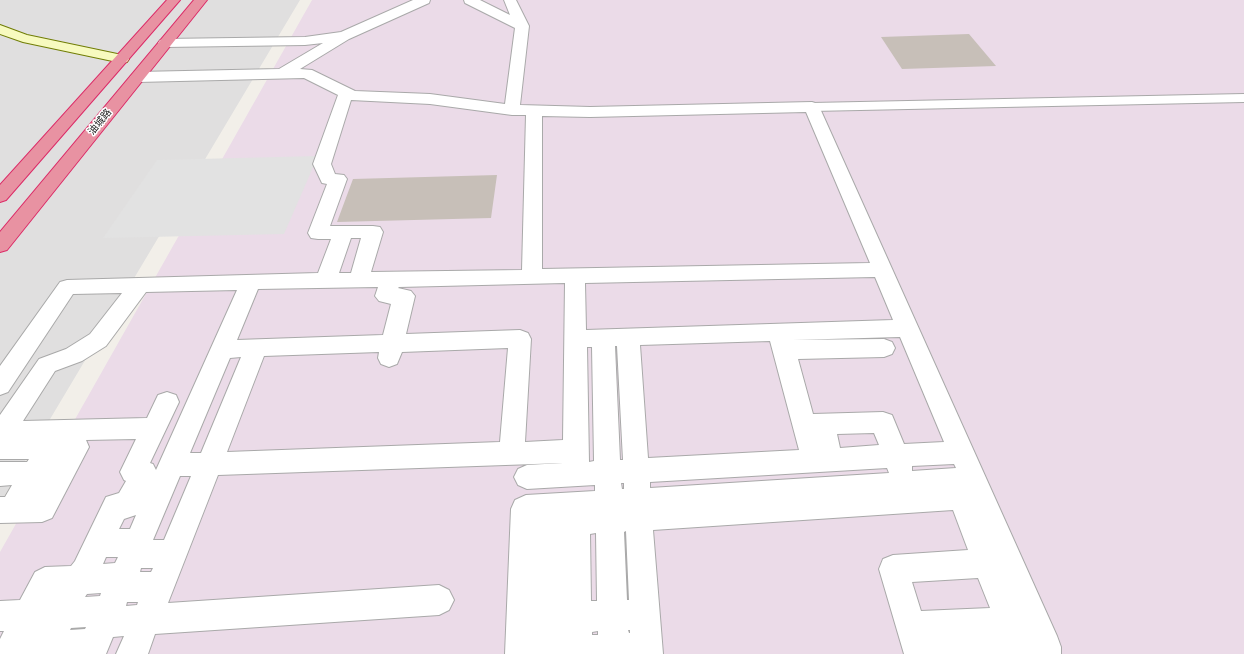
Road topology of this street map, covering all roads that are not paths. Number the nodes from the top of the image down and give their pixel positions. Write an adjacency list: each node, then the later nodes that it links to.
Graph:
1 (174, 0): 10 (highway)
2 (201, 0): 9 (highway, 油城路)
3 (424, 0): 8 (street)
4 (470, 0): 6 (street)
5 (510, 0): 6 (street)
6 (522, 26): 16 (street)
7 (0, 29): 10 (street)
8 (344, 36): 9 (street); 11 (street)
9 (165, 44): 12 (highway, 油城路)
10 (122, 58): 18 (highway)
11 (283, 73): 12 (street); 13 (street)
12 (138, 77): 19 (highway, 油城路)
13 (346, 93): 16 (street); 20 (street)
14 (1244, 98): 15 (lane)
15 (812, 107): 17 (street); 21 (street)
16 (512, 110): 17 (street)
17 (534, 111): 23 (street)
18 (0, 196)
19 (0, 245)
20 (349, 258): 22 (street); 25 (street)
21 (882, 270): 23 (street); 29 (street)
22 (390, 279): 23 (street); 30 (street)
23 (559, 281): 43 (street)
24 (252, 282): 25 (street); 26 (street); 28 (street)
25 (282, 282): 28 (street)
26 (223, 283): 27 (street); 28 (street)
27 (140, 285): 33 (street); 46 (street)
28 (240, 310): 31 (street)
29 (838, 339): 45 (street); 45 (street); 45 (street)
30 (391, 351): 32 (street); 43 (street)
31 (219, 356): 32 (street); 35 (street)
32 (253, 356): 34 (street)
33 (0, 385)
34 (240, 387): 35 (street); 37 (street)
35 (205, 389): 38 (street)
36 (167, 402): 39 (street)
37 (230, 413): 38 (street); 40 (street)
38 (195, 414): 41 (street)
39 (154, 428): 42 (street); 46 (street)
40 (220, 437): 41 (street); 44 (street)
41 (178, 451): 42 (street); 44 (street); 49 (street)
42 (142, 453): 48 (street)
43 (558, 457): 44 (street); 45 (street); 45 (street); 45 (street); 45 (street); 45 (street); 54 (street); 54 (street)
44 (209, 464): 47 (street)
45 (790, 470): 52 (street); 53 (street); 69 (street); 69 (street)
46 (23, 474)
47 (198, 491): 49 (street); 50 (street)
48 (134, 492): 49 (street); 51 (street)
49 (160, 492): 58 (street)
50 (186, 520): 55 (street); 58 (street)
51 (104, 531): 56 (street); 58 (street)
52 (640, 548): 53 (street); 57 (street)
53 (610, 550): 54 (street); 59 (street)
54 (550, 552): 61 (street)
55 (173, 553): 58 (street); 60 (street)
56 (78, 580): 58 (street); 63 (street); 65 (street)
57 (642, 582): 59 (street); 64 (street)
58 (121, 583): 60 (street); 63 (street); 68 (street); 71 (street)
59 (611, 584): 61 (street); 66 (street)
60 (159, 586): 68 (street)
61 (550, 587): 67 (street)
62 (439, 600): 68 (street)
63 (62, 612): 65 (street); 71 (street)
64 (644, 614): 66 (street); 72 (street)
65 (14, 615): 70 (street)
66 (612, 616): 67 (street); 73 (street)
67 (549, 619): 74 (street)
68 (146, 620): 75 (street)
69 (980, 642)
70 (7, 650): 71 (street)
71 (44, 650)
72 (646, 651): 73 (street)
73 (614, 652): 74 (street)
74 (550, 653)
75 (132, 654)

